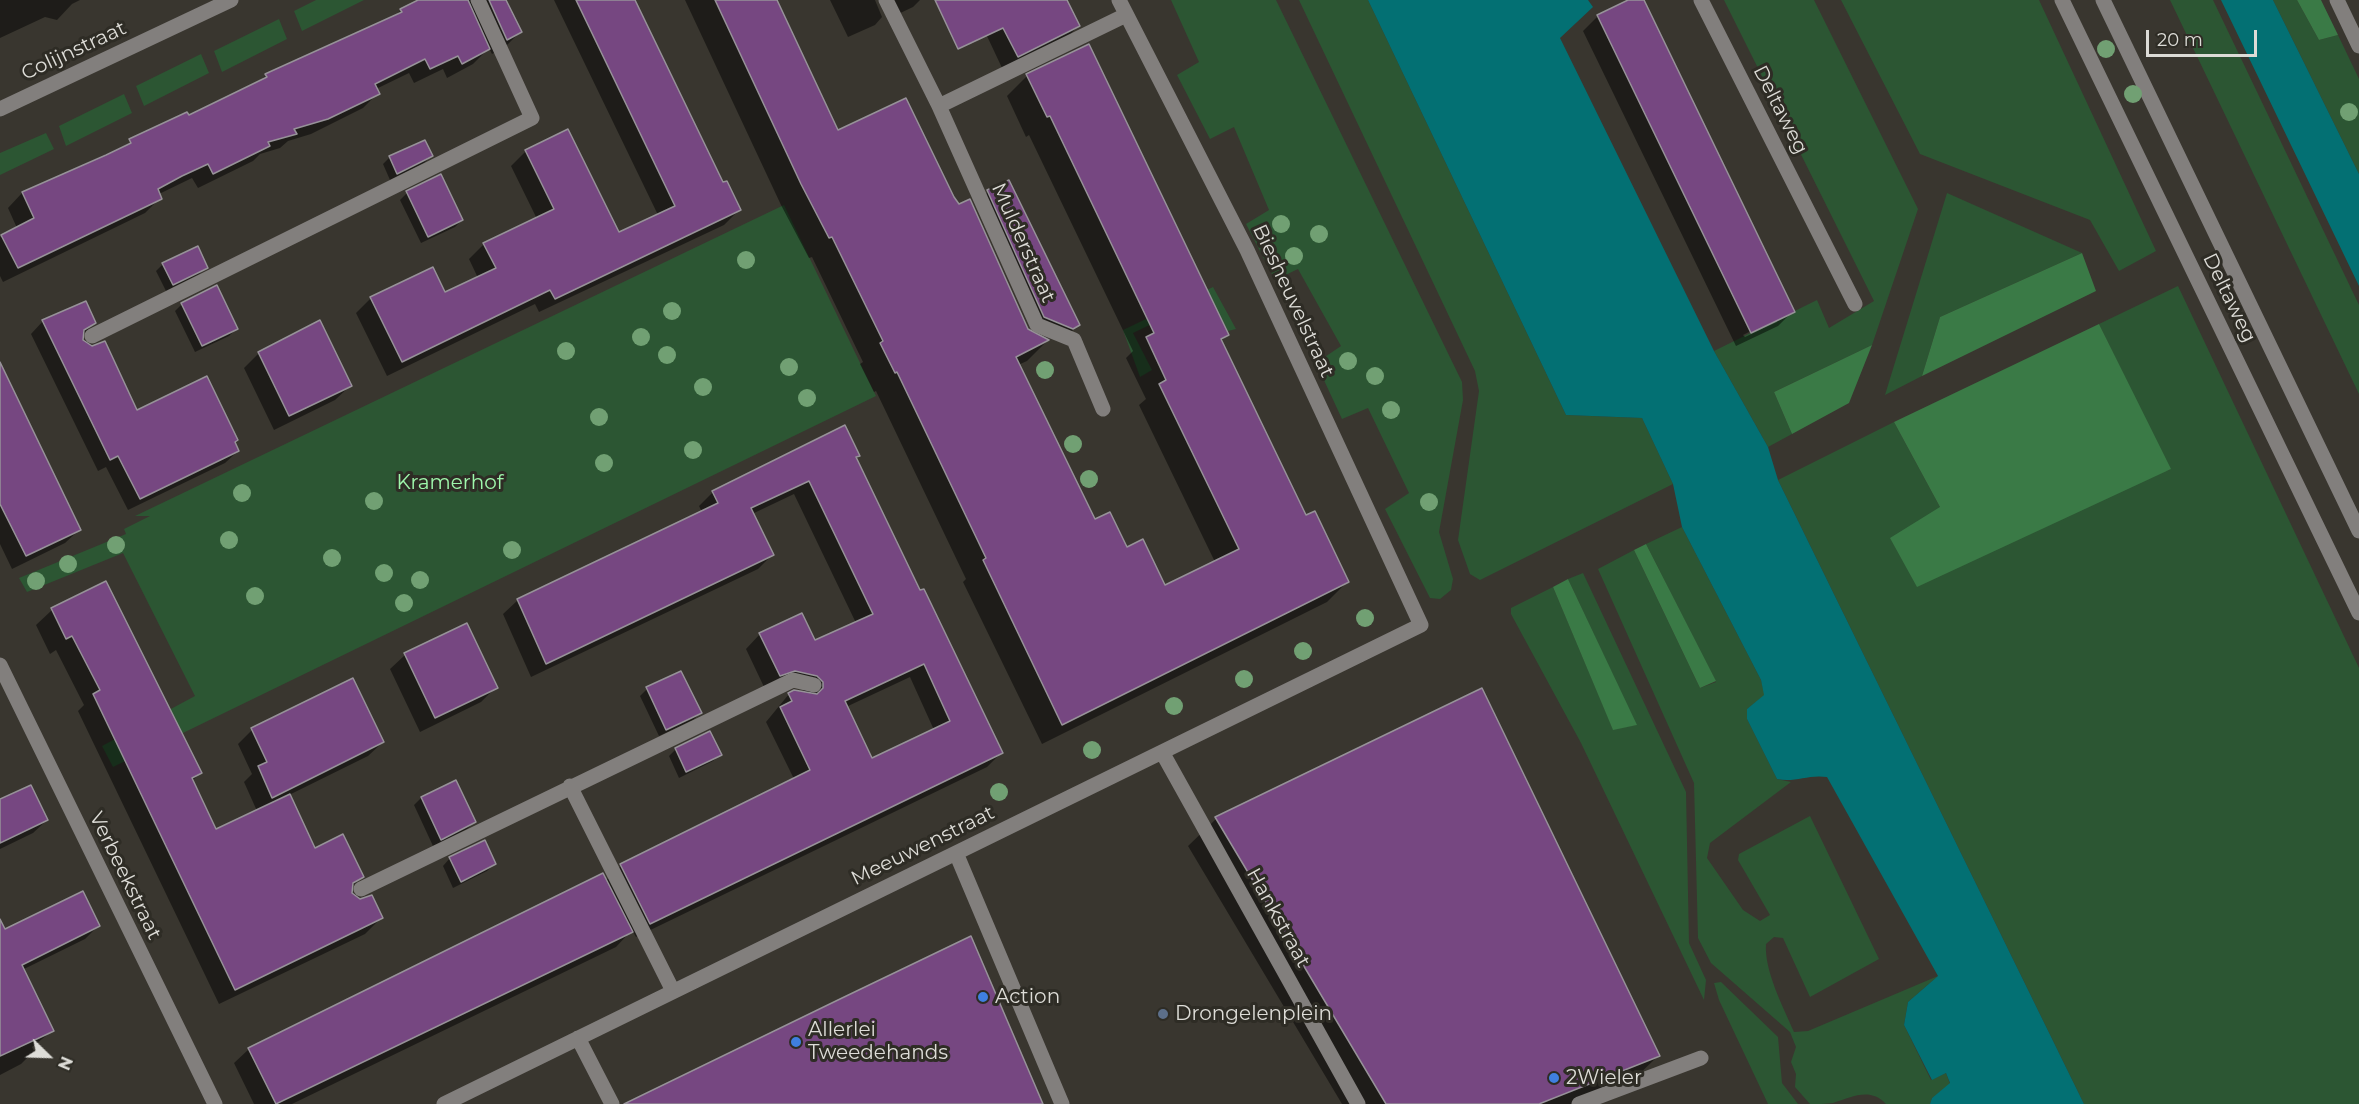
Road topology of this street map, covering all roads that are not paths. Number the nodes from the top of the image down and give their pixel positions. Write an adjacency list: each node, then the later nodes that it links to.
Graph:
1 (231, 0): 12 (street, Colijnstraat)
2 (478, 0): 14 (street)
3 (886, 0): 11 (street, Mulderstraat)
4 (1119, 0): 9 (street, Biesheuvelstraat)
5 (1701, 0): 13 (street, Deltaweg)
6 (2062, 0): 17 (street, Deltaweg)
7 (2103, 0): 16 (street, Deltaweg)
8 (2337, 0): 10 (street)
9 (1126, 15): 11 (street); 18 (street, Biesheuvelstraat)
10 (2359, 46)
11 (939, 106): 15 (street, Mulderstraat)
12 (0, 109)
13 (1855, 304)
14 (92, 336)
15 (1103, 409)
16 (2359, 531)
17 (2359, 614)
18 (1421, 625): 21 (street, Meeuwenstraat)
19 (0, 664): 28 (street, Verbeekstraat)
20 (814, 685): 22 (street)
21 (1162, 752): 23 (street, Meeuwenstraat); 32 (street, Hankstraat)
22 (570, 786): 24 (street); 25 (street)
23 (956, 853): 25 (street, Meeuwenstraat); 31 (street)
24 (361, 890)
25 (673, 992): 26 (street, Meeuwenstraat)
26 (578, 1038): 29 (street, Meeuwenstraat); 30 (street)
27 (1701, 1058): 33 (street)
28 (215, 1104)
29 (444, 1104)
30 (612, 1104)
31 (1062, 1104)
32 (1358, 1104)
33 (1579, 1104)

